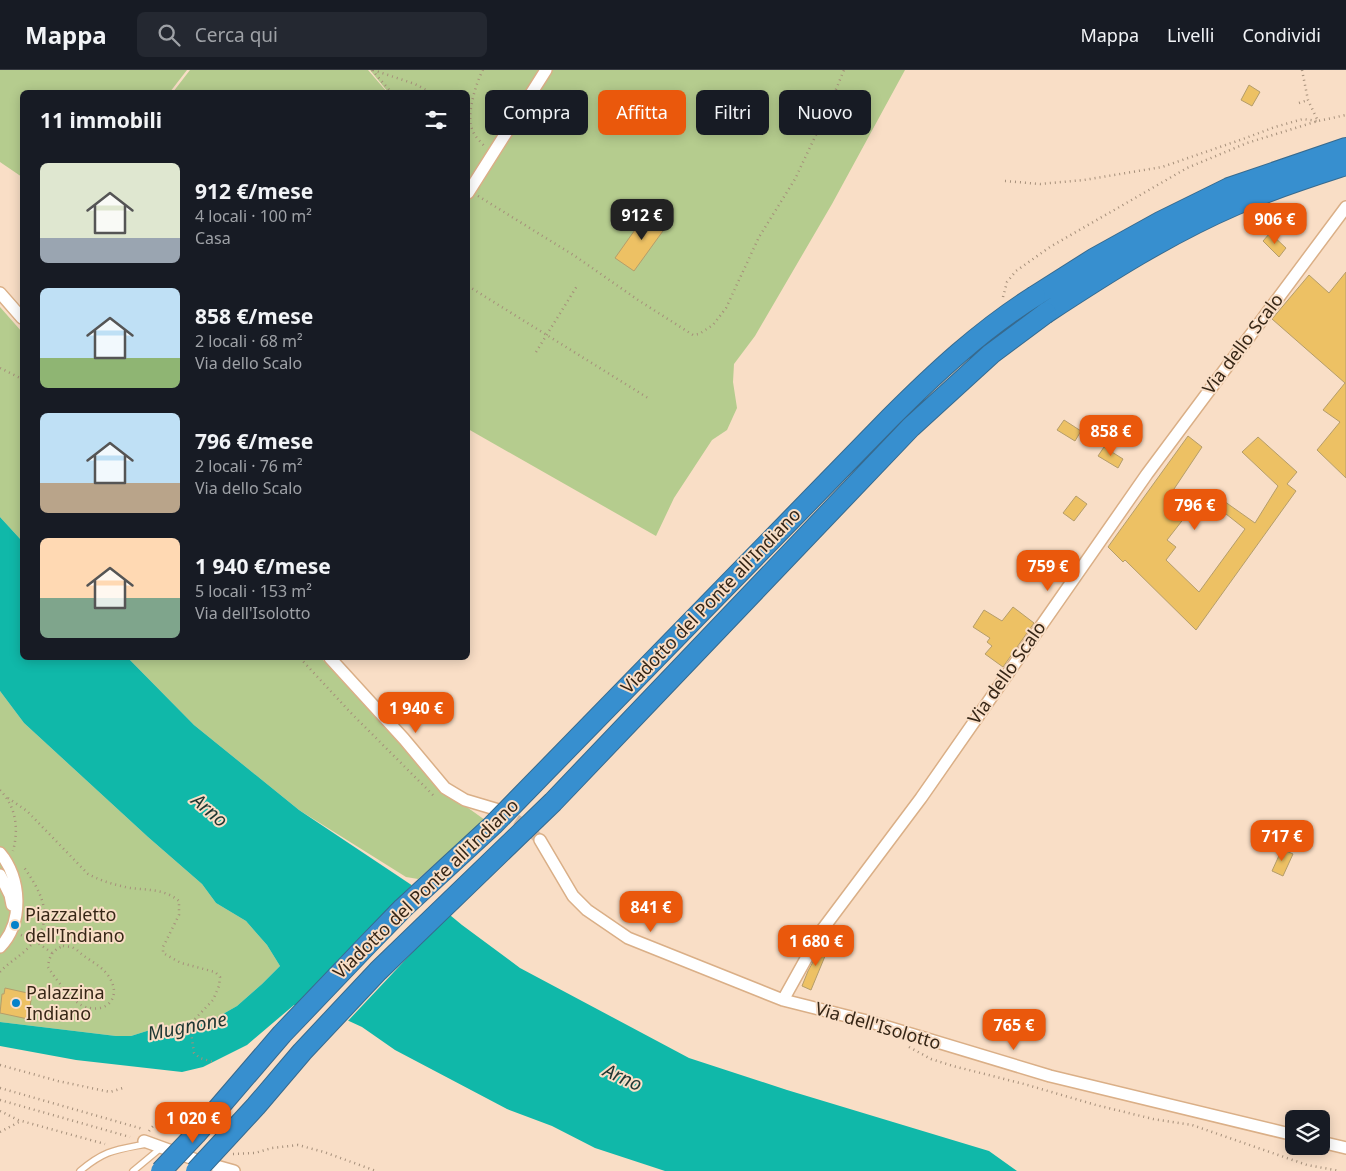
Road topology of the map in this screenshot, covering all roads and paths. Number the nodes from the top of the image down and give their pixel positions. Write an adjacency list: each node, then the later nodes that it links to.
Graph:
1 (373, 70): 6 (path); 7 (path)
2 (483, 70): 12 (path)
3 (546, 70): 14 (street)
4 (844, 70): 18 (path)
5 (1302, 70): 8 (path)
6 (389, 90)
7 (426, 90)
8 (1308, 100): 9 (path); 11 (path)
9 (1299, 103)
10 (1346, 114): 11 (path)
11 (1318, 121): 16 (path); 23 (path)
12 (472, 130): 14 (path)
13 (1346, 148): 64 (highway, Viadotto del Ponte all'Indiano, bridge)
14 (492, 156): 17 (street)
15 (1346, 165): 65 (highway, Viadotto del Ponte all'Indiano, bridge)
16 (1005, 181)
17 (470, 189)
18 (470, 193)
19 (1346, 207): 44 (street, Via dello Scalo)
20 (578, 286): 25 (path)
21 (470, 287): 25 (path)
22 (0, 293): 24 (street)
23 (1002, 303)
24 (20, 316)
25 (547, 335): 26 (path); 29 (path)
26 (536, 352)
27 (0, 368): 28 (path)
28 (20, 378)
29 (648, 398)
30 (302, 660): 34 (path)
31 (332, 660): 35 (street)
32 (0, 790): 33 (path)
33 (8, 798): 37 (path); 46 (path)
34 (438, 798)
35 (502, 811)
36 (540, 840): 44 (street, Via dell'Isolotto)
37 (12, 852)
38 (0, 853): 40 (street)
39 (0, 875): 40 (street)
40 (13, 892): 42 (street)
41 (35, 941): 43 (path)
42 (0, 947)
43 (52, 953): 43 (path)
44 (783, 1000): 45 (street, Via dell'Isolotto)
45 (905, 1032): 55 (street, Via dell'Isolotto); 68 (path)
46 (213, 1062)
47 (0, 1065): 49 (path)
48 (0, 1088): 57 (path)
49 (123, 1088)
50 (0, 1100): 56 (path)
51 (0, 1111): 52 (path)
52 (21, 1120): 54 (path); 60 (path)
53 (191, 1121): 57 (path)
54 (0, 1132)
55 (1285, 1133)
56 (132, 1137)
57 (152, 1140): 60 (lane); 63 (lane); 66 (street)
58 (1330, 1144): 59 (street)
59 (1346, 1148)
60 (121, 1149): 62 (lane)
61 (228, 1153): 67 (path)
62 (80, 1171)
63 (133, 1171)
64 (161, 1171)
65 (196, 1171)
66 (234, 1171)
67 (376, 1171)
68 (1340, 1171)

